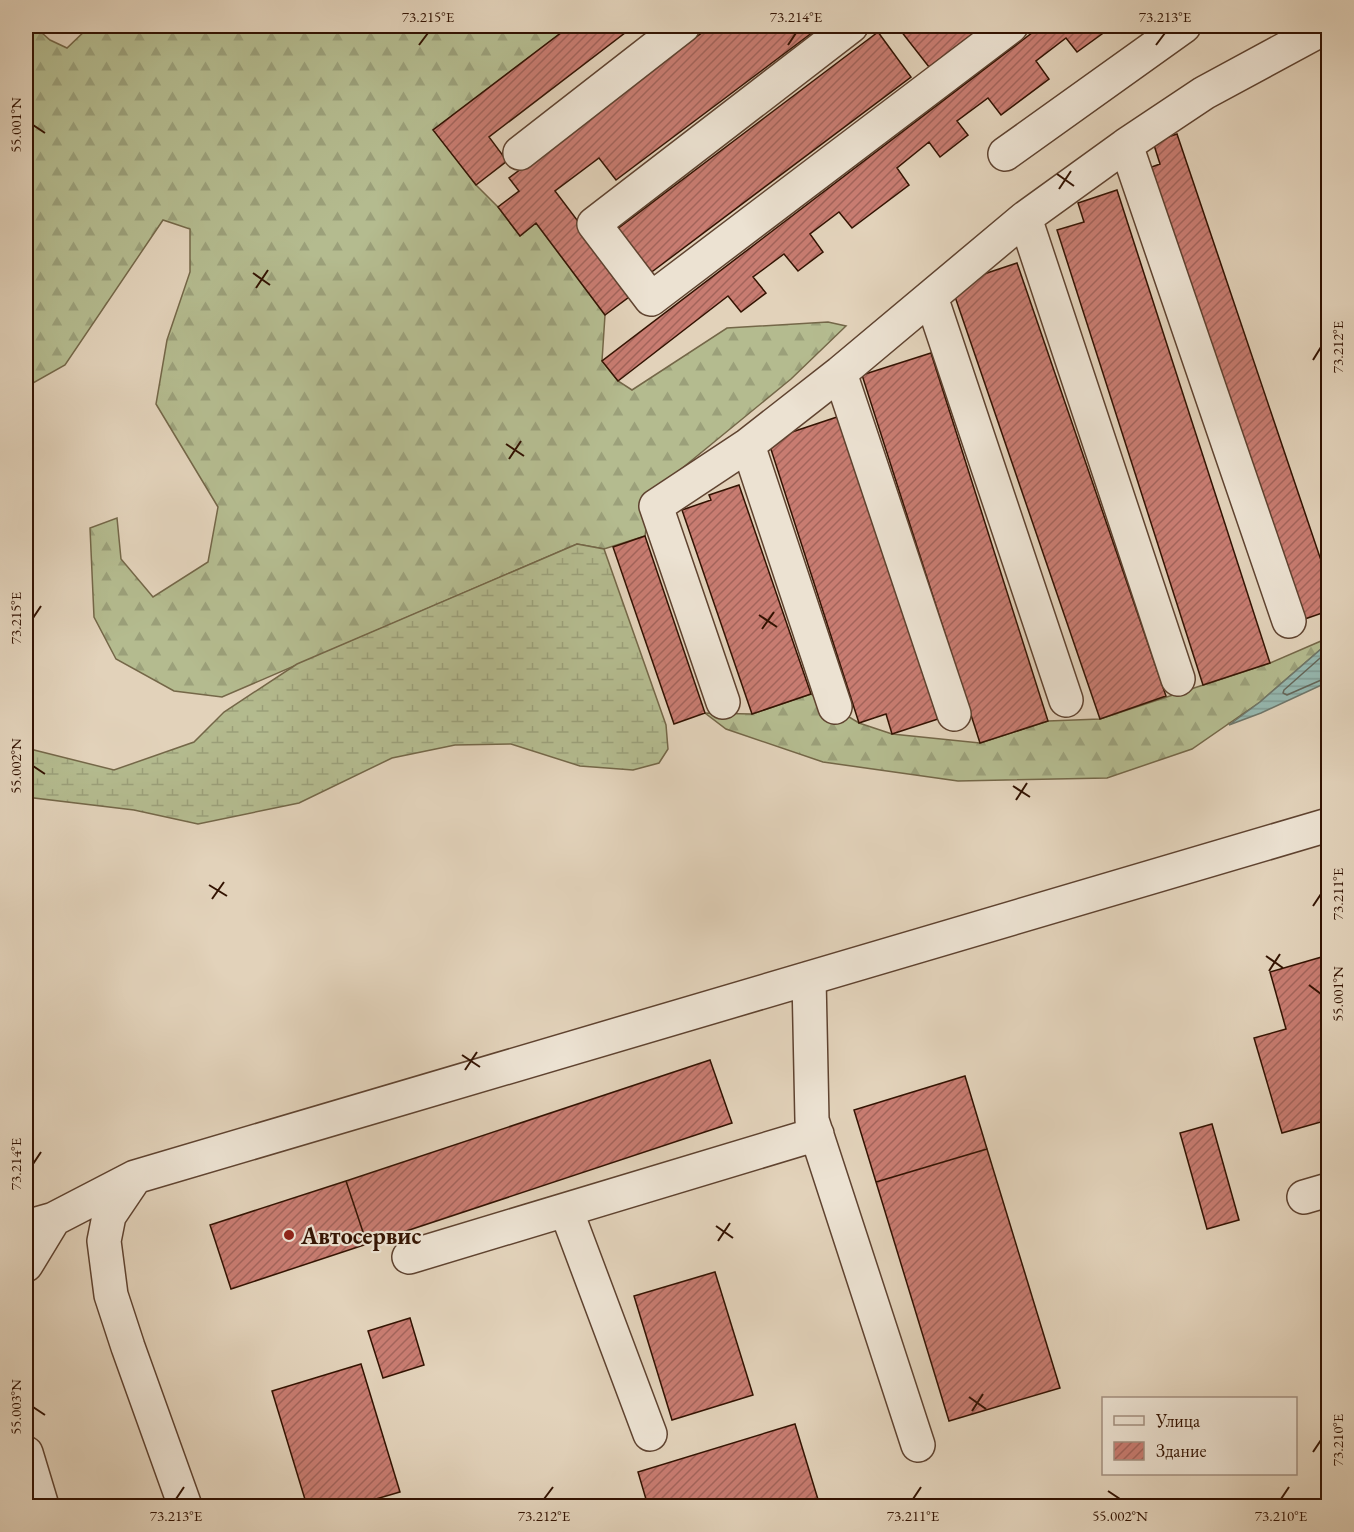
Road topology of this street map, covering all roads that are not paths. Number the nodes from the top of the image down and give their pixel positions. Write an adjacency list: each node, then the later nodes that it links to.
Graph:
1 (683, 26): 7 (street)
2 (851, 26): 3 (street)
3 (1011, 26)
4 (1184, 26): 8 (street)
5 (1321, 27): 6 (street)
6 (1126, 145): 9 (street); 13 (street)
7 (520, 153)
8 (1005, 154)
9 (1025, 218): 10 (street); 14 (street)
10 (931, 297): 11 (street); 15 (street)
11 (840, 373): 12 (street); 18 (street)
12 (748, 446): 16 (street); 17 (street)
13 (1289, 621)
14 (1178, 679)
15 (1066, 700)
16 (723, 702)
17 (835, 707)
18 (954, 714)
19 (1329, 825): 20 (street)
20 (809, 978): 21 (street); 22 (street)
21 (817, 1134): 23 (street); 28 (street)
22 (135, 1177): 24 (street); 31 (street)
23 (566, 1210): 25 (street); 27 (street)
24 (40, 1223): 26 (street)
25 (409, 1257)
26 (26, 1265)
27 (650, 1434)
28 (918, 1445)
29 (26, 1453): 30 (street)
30 (42, 1506)
31 (185, 1506)

